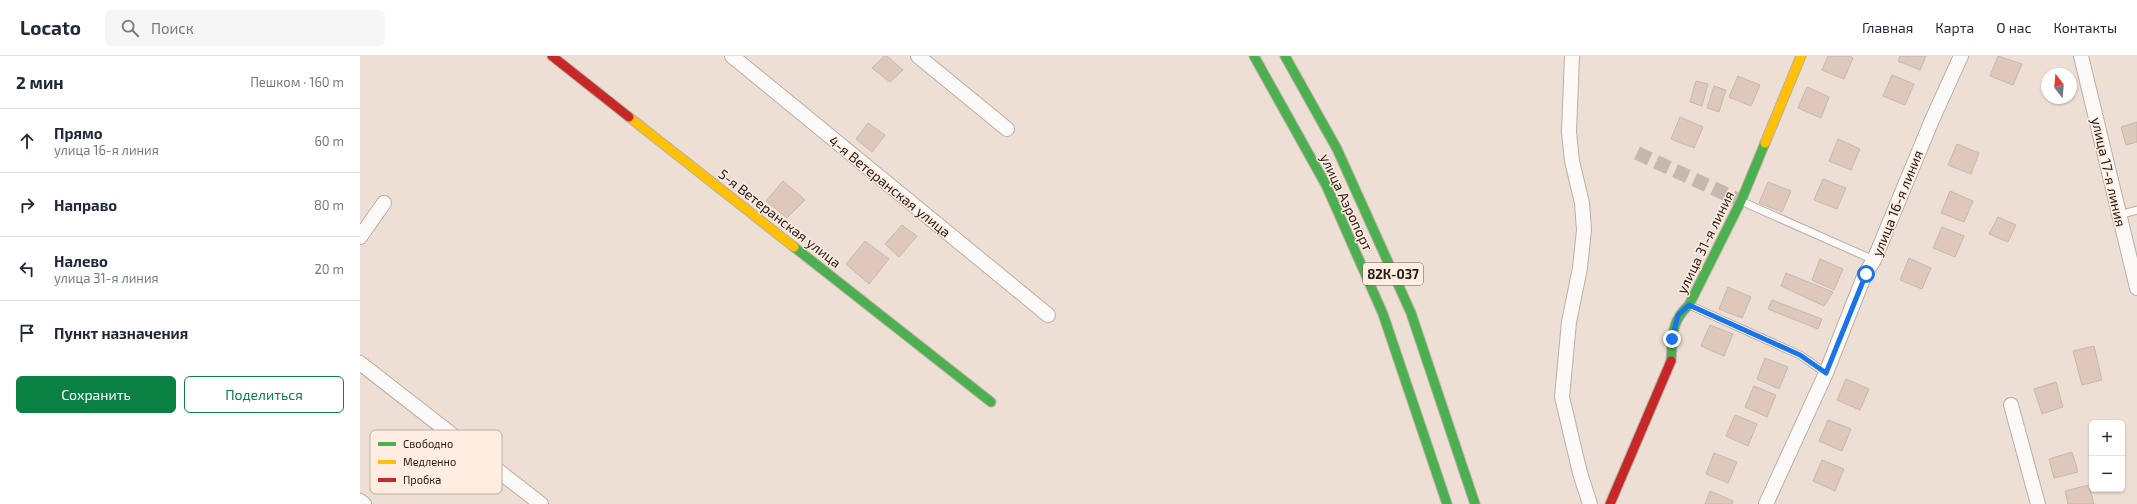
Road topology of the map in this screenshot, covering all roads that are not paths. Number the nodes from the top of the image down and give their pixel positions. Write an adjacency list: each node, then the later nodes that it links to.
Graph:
1 (552, 56): 22 (street, 5-я Ветеранская улица)
2 (732, 56): 19 (street, 4-я Ветеранская улица)
3 (918, 56): 10 (street)
4 (1254, 56): 29 (street, улица Аэропорт)
5 (1285, 56): 30 (street, улица Аэропорт / 82К-037)
6 (1572, 56): 31 (street)
7 (1801, 56): 11 (street, улица 31-я линия)
8 (1961, 56): 16 (street, улица 16-я линия)
9 (2082, 56): 14 (street, улица 17-я линия)
10 (1007, 129)
11 (1741, 201): 16 (lane); 18 (street, улица 31-я линия)
12 (384, 203): 15 (street)
13 (2137, 210): 14 (lane)
14 (2120, 215): 17 (street, улица 17-я линия)
15 (360, 237)
16 (1874, 260): 21 (street, улица 16-я линия)
17 (2137, 288)
18 (1689, 305): 21 (lane); 32 (street, улица 31-я линия)
19 (1048, 315)
20 (360, 363): 24 (street)
21 (1826, 373): 33 (street, улица 16-я линия)
22 (991, 402)
23 (2011, 405): 34 (street)
24 (446, 430)
25 (502, 474): 28 (street)
26 (360, 501): 27 (street)
27 (364, 504)
28 (541, 504)
29 (1446, 504)
30 (1475, 504)
31 (1590, 504)
32 (1610, 504)
33 (1766, 504)
34 (2038, 504)

